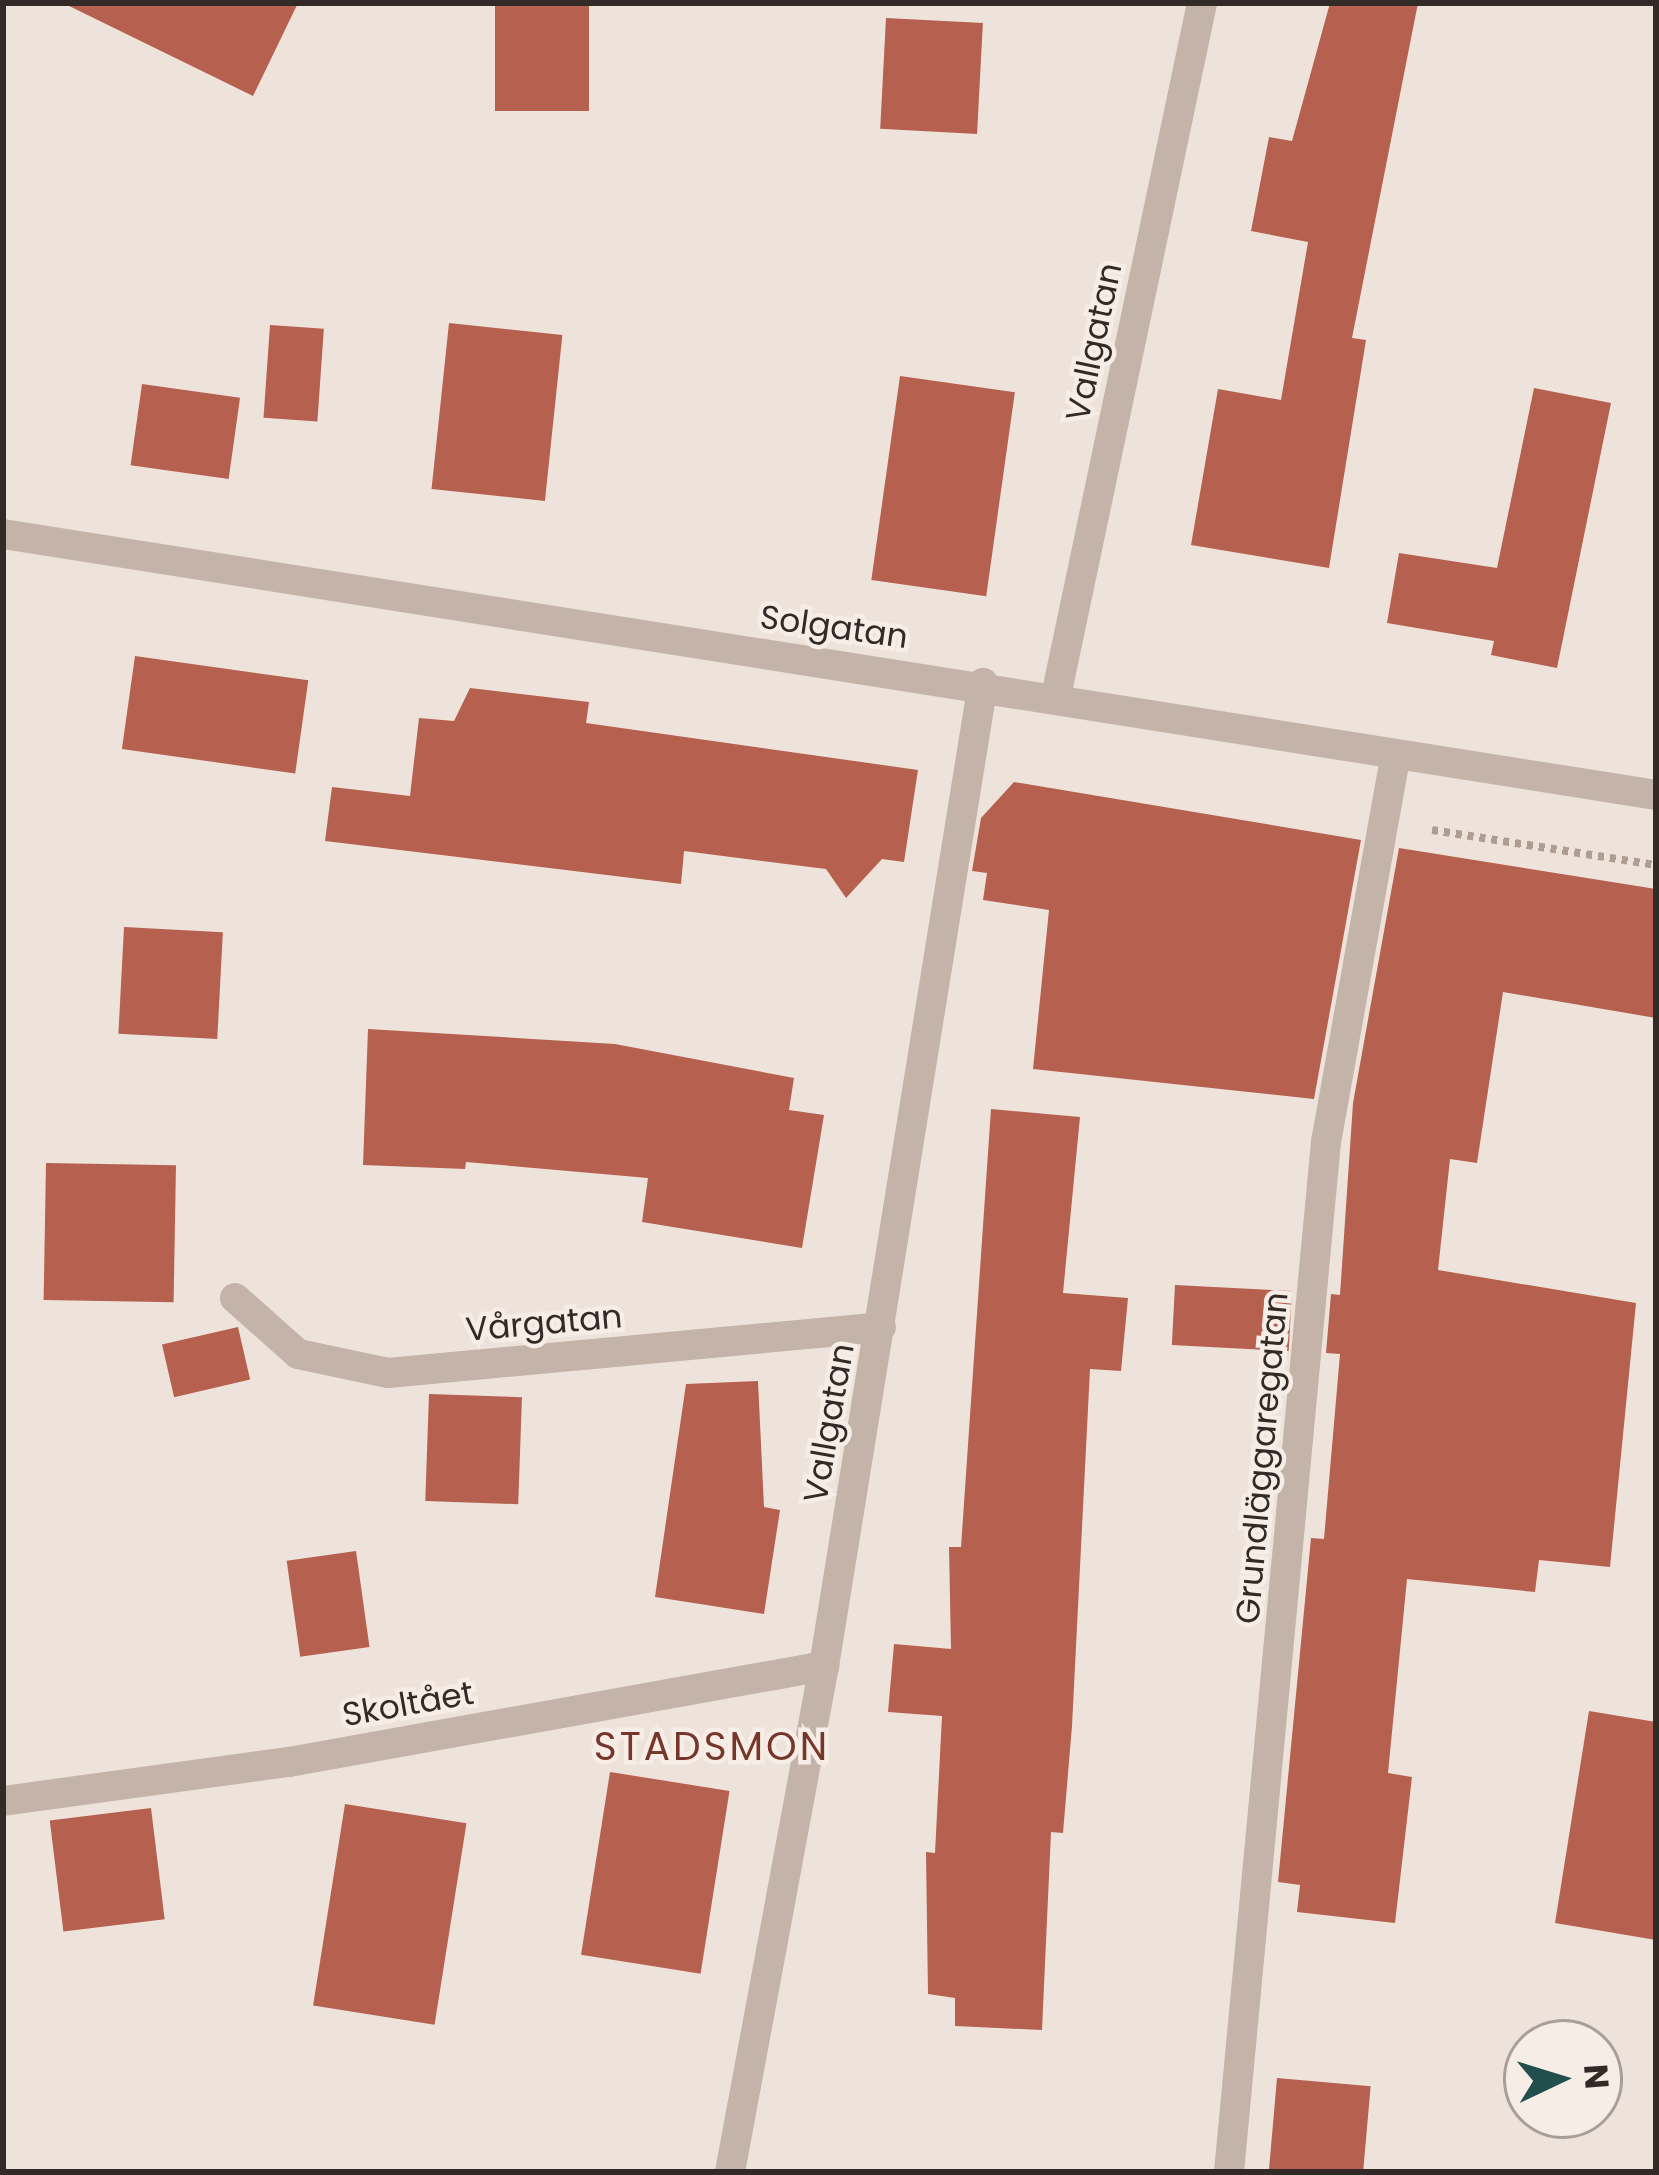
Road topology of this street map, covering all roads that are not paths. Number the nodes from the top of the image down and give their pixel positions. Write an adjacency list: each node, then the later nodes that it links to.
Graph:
1 (1202, 3): 4 (street, Vallgatan)
2 (3, 534): 3 (street, Solgatan)
3 (983, 683): 4 (street, Solgatan); 8 (street, Vallgatan)
4 (1056, 696): 5 (street, Solgatan)
5 (1396, 754): 6 (street, Solgatan); 12 (street, Grundläggaregatan)
6 (1656, 795)
7 (235, 1298): 8 (street, Vårgatan)
8 (881, 1328): 9 (street, Vallgatan)
9 (824, 1666): 10 (street, Skoltået); 11 (street, Vallgatan)
10 (3, 1801)
11 (730, 2172)
12 (1229, 2172)

